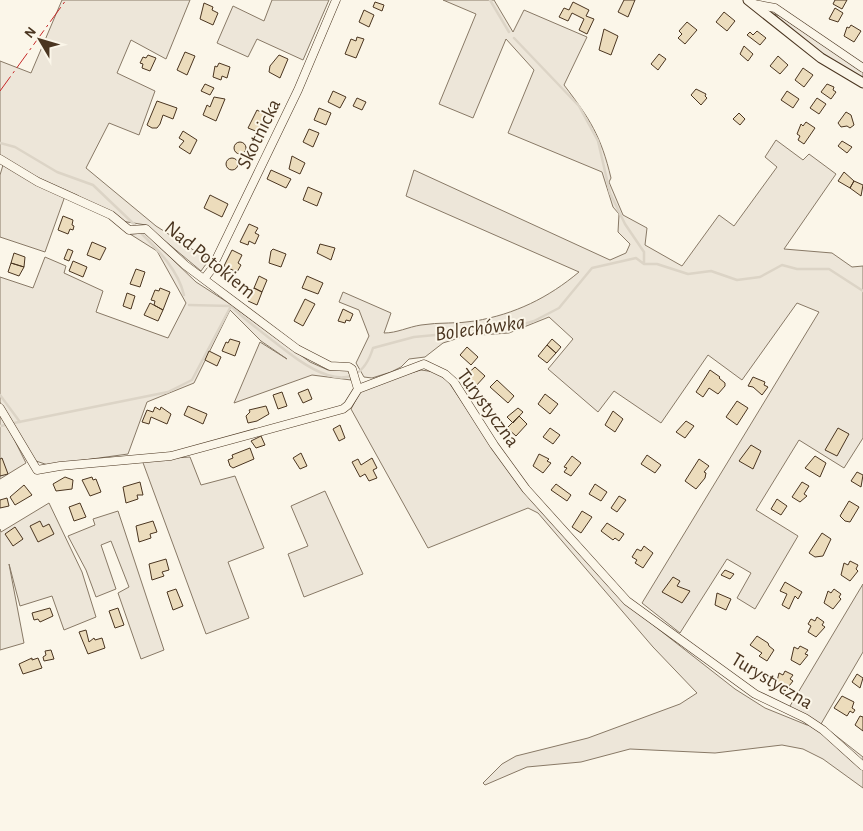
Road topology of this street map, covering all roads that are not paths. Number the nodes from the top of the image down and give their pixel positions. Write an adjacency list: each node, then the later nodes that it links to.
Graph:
1 (336, 0): 6 (street, Skotnicka)
2 (751, 2): 3 (street); 4 (street)
3 (863, 68)
4 (863, 84)
5 (0, 160): 6 (street, Nad Potokiem)
6 (204, 279): 7 (street, Nad Potokiem)
7 (357, 385): 8 (street); 9 (street, Turystyczna)
8 (0, 408)
9 (863, 766)

